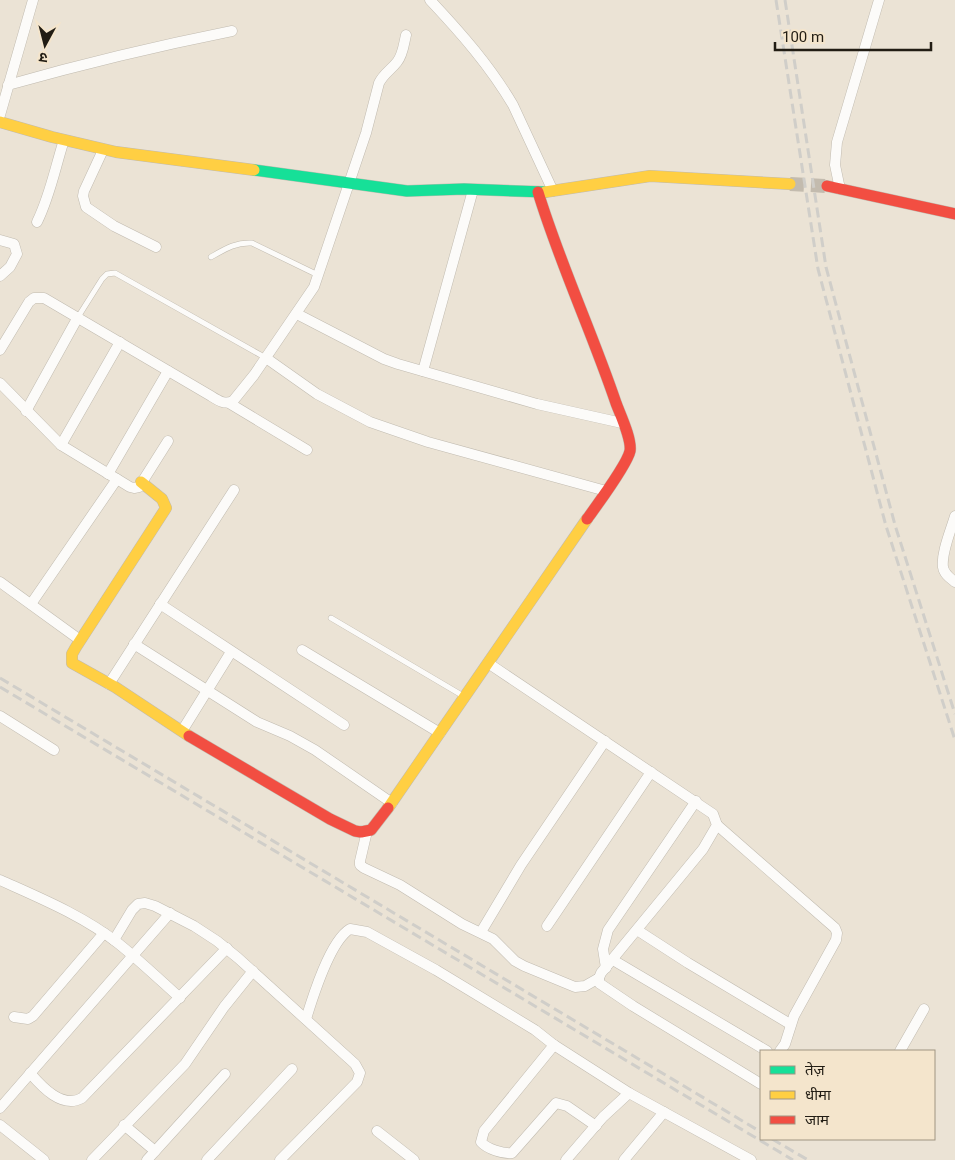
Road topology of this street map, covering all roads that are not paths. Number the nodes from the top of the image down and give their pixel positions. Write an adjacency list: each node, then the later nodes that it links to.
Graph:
1 (33, 0): 6 (street)
2 (430, 0): 16 (street)
3 (879, 0): 15 (street)
4 (232, 31): 6 (street)
5 (406, 35): 11 (street)
6 (8, 86): 7 (street)
7 (0, 114)
8 (0, 122): 9 (street)
9 (64, 140): 10 (street); 19 (street)
10 (103, 150): 11 (street); 21 (street)
11 (349, 183): 14 (street); 24 (street)
12 (790, 184): 16 (street)
13 (827, 186): 15 (street)
14 (473, 190): 17 (street); 31 (street)
15 (840, 190): 18 (street)
16 (553, 191): 17 (street)
17 (538, 192): 35 (street)
18 (955, 214)
19 (37, 222)
20 (0, 240): 23 (street)
21 (156, 247)
22 (211, 257): 24 (lane)
23 (0, 276)
24 (318, 276): 25 (street)
25 (297, 314): 29 (street); 31 (street)
26 (78, 317): 27 (street); 28 (street); 29 (lane); 34 (street)
27 (120, 342): 30 (street); 37 (street)
28 (0, 350)
29 (266, 358): 33 (street); 42 (street)
30 (168, 371): 33 (street); 39 (street)
31 (423, 371): 35 (street)
32 (2, 388): 34 (street)
33 (229, 403): 38 (street)
34 (26, 411): 37 (street)
35 (622, 423): 42 (street)
36 (168, 441): 40 (street)
37 (61, 446): 39 (street)
38 (308, 450)
39 (113, 477): 40 (street); 46 (street)
40 (142, 482): 49 (street)
41 (234, 490): 47 (street)
42 (606, 491): 53 (street)
43 (955, 516): 45 (street)
44 (0, 582): 46 (street)
45 (955, 582)
46 (31, 604): 49 (street)
47 (160, 604): 50 (street); 52 (street)
48 (331, 618): 56 (lane)
49 (80, 640): 54 (street)
50 (134, 644): 54 (street); 55 (street)
51 (302, 650): 60 (street)
52 (231, 652): 55 (street); 58 (street)
53 (488, 664): 56 (street); 61 (street)
54 (109, 684): 59 (street)
55 (207, 691): 59 (street); 65 (street)
56 (466, 697): 60 (street)
57 (0, 716): 62 (street)
58 (344, 724)
59 (182, 731): 67 (street)
60 (440, 733): 65 (street)
61 (605, 741): 63 (street); 72 (street)
62 (54, 750)
63 (651, 772): 64 (street); 70 (street)
64 (696, 802): 66 (street); 77 (street)
65 (392, 803): 67 (street)
66 (717, 825): 71 (street); 84 (street)
67 (367, 831): 72 (street)
68 (0, 880): 73 (street)
69 (170, 913): 74 (street); 75 (street); 76 (street)
70 (547, 926)
71 (638, 930): 77 (street); 84 (street)
72 (480, 932): 79 (street)
73 (104, 933): 74 (street); 82 (street)
74 (114, 940): 76 (street)
75 (227, 948): 78 (street); 80 (street)
76 (133, 956): 80 (street); 90 (street)
77 (609, 964): 79 (street); 86 (street)
78 (253, 971): 83 (street); 97 (street)
79 (599, 978): 92 (street)
80 (180, 998): 90 (street)
81 (924, 1009): 88 (street)
82 (14, 1017)
83 (306, 1019): 85 (street); 105 (street)
84 (790, 1024): 87 (street)
85 (554, 1044): 93 (street); 98 (street)
86 (765, 1050)
87 (781, 1050)
88 (901, 1050)
89 (292, 1069): 104 (street)
90 (30, 1073): 94 (street)
91 (225, 1074): 100 (street)
92 (760, 1080)
93 (629, 1093): 95 (street); 98 (street)
94 (0, 1108)
95 (664, 1112): 108 (street); 109 (street)
96 (0, 1125): 101 (street)
97 (124, 1125): 100 (street); 102 (street)
98 (596, 1126): 107 (street)
99 (377, 1131): 106 (street)
100 (155, 1151): 103 (street)
101 (44, 1160)
102 (92, 1160)
103 (147, 1160)
104 (207, 1160)
105 (280, 1160)
106 (414, 1160)
107 (566, 1160)
108 (624, 1160)
109 (750, 1160)

